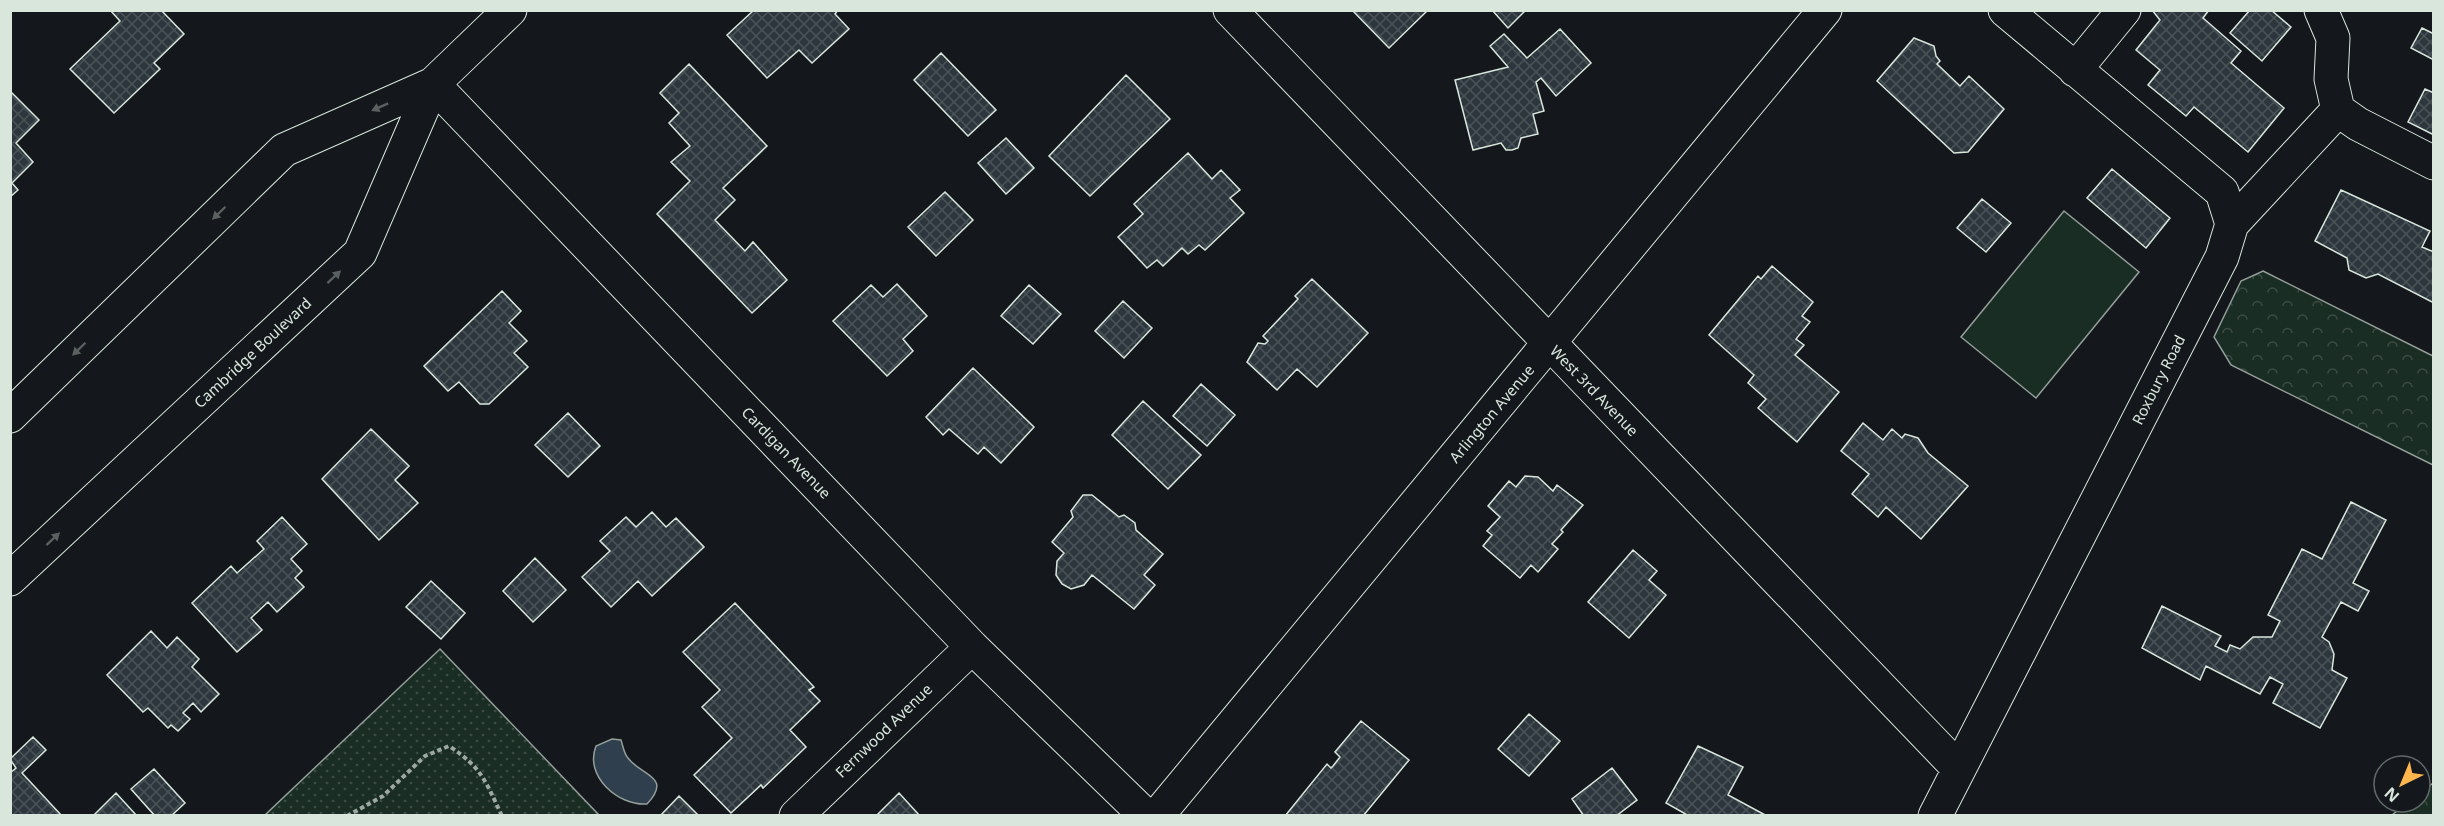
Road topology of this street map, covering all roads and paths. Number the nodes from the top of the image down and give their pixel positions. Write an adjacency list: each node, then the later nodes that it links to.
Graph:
1 (510, 10): 8 (street, Cambridge Boulevard)
2 (1230, 10): 12 (street, West 3rd Avenue)
3 (1825, 10): 12 (street, Arlington Avenue)
4 (2005, 10): 7 (street)
5 (2124, 10): 7 (street)
6 (2321, 10): 9 (street)
7 (2076, 70): 11 (street)
8 (433, 84): 13 (street, Cambridge Boulevard, one-way to 13); 14 (street, Cambridge Boulevard, one-way to 8); 15 (street, Cardigan Avenue)
9 (2338, 110): 10 (street); 11 (street)
10 (2433, 163)
11 (2232, 224): 16 (street, Roxbury Road)
12 (1549, 345): 16 (street, West 3rd Avenue); 21 (street, Arlington Avenue)
13 (10, 416)
14 (10, 579)
15 (972, 647): 19 (street, Fernwood Avenue); 20 (street, Cardigan Avenue)
16 (1959, 769): 22 (street, Roxbury Road)
17 (347, 816): 18 (path)
18 (502, 816)
19 (796, 816)
20 (1146, 816)
21 (1157, 816)
22 (1935, 816)

